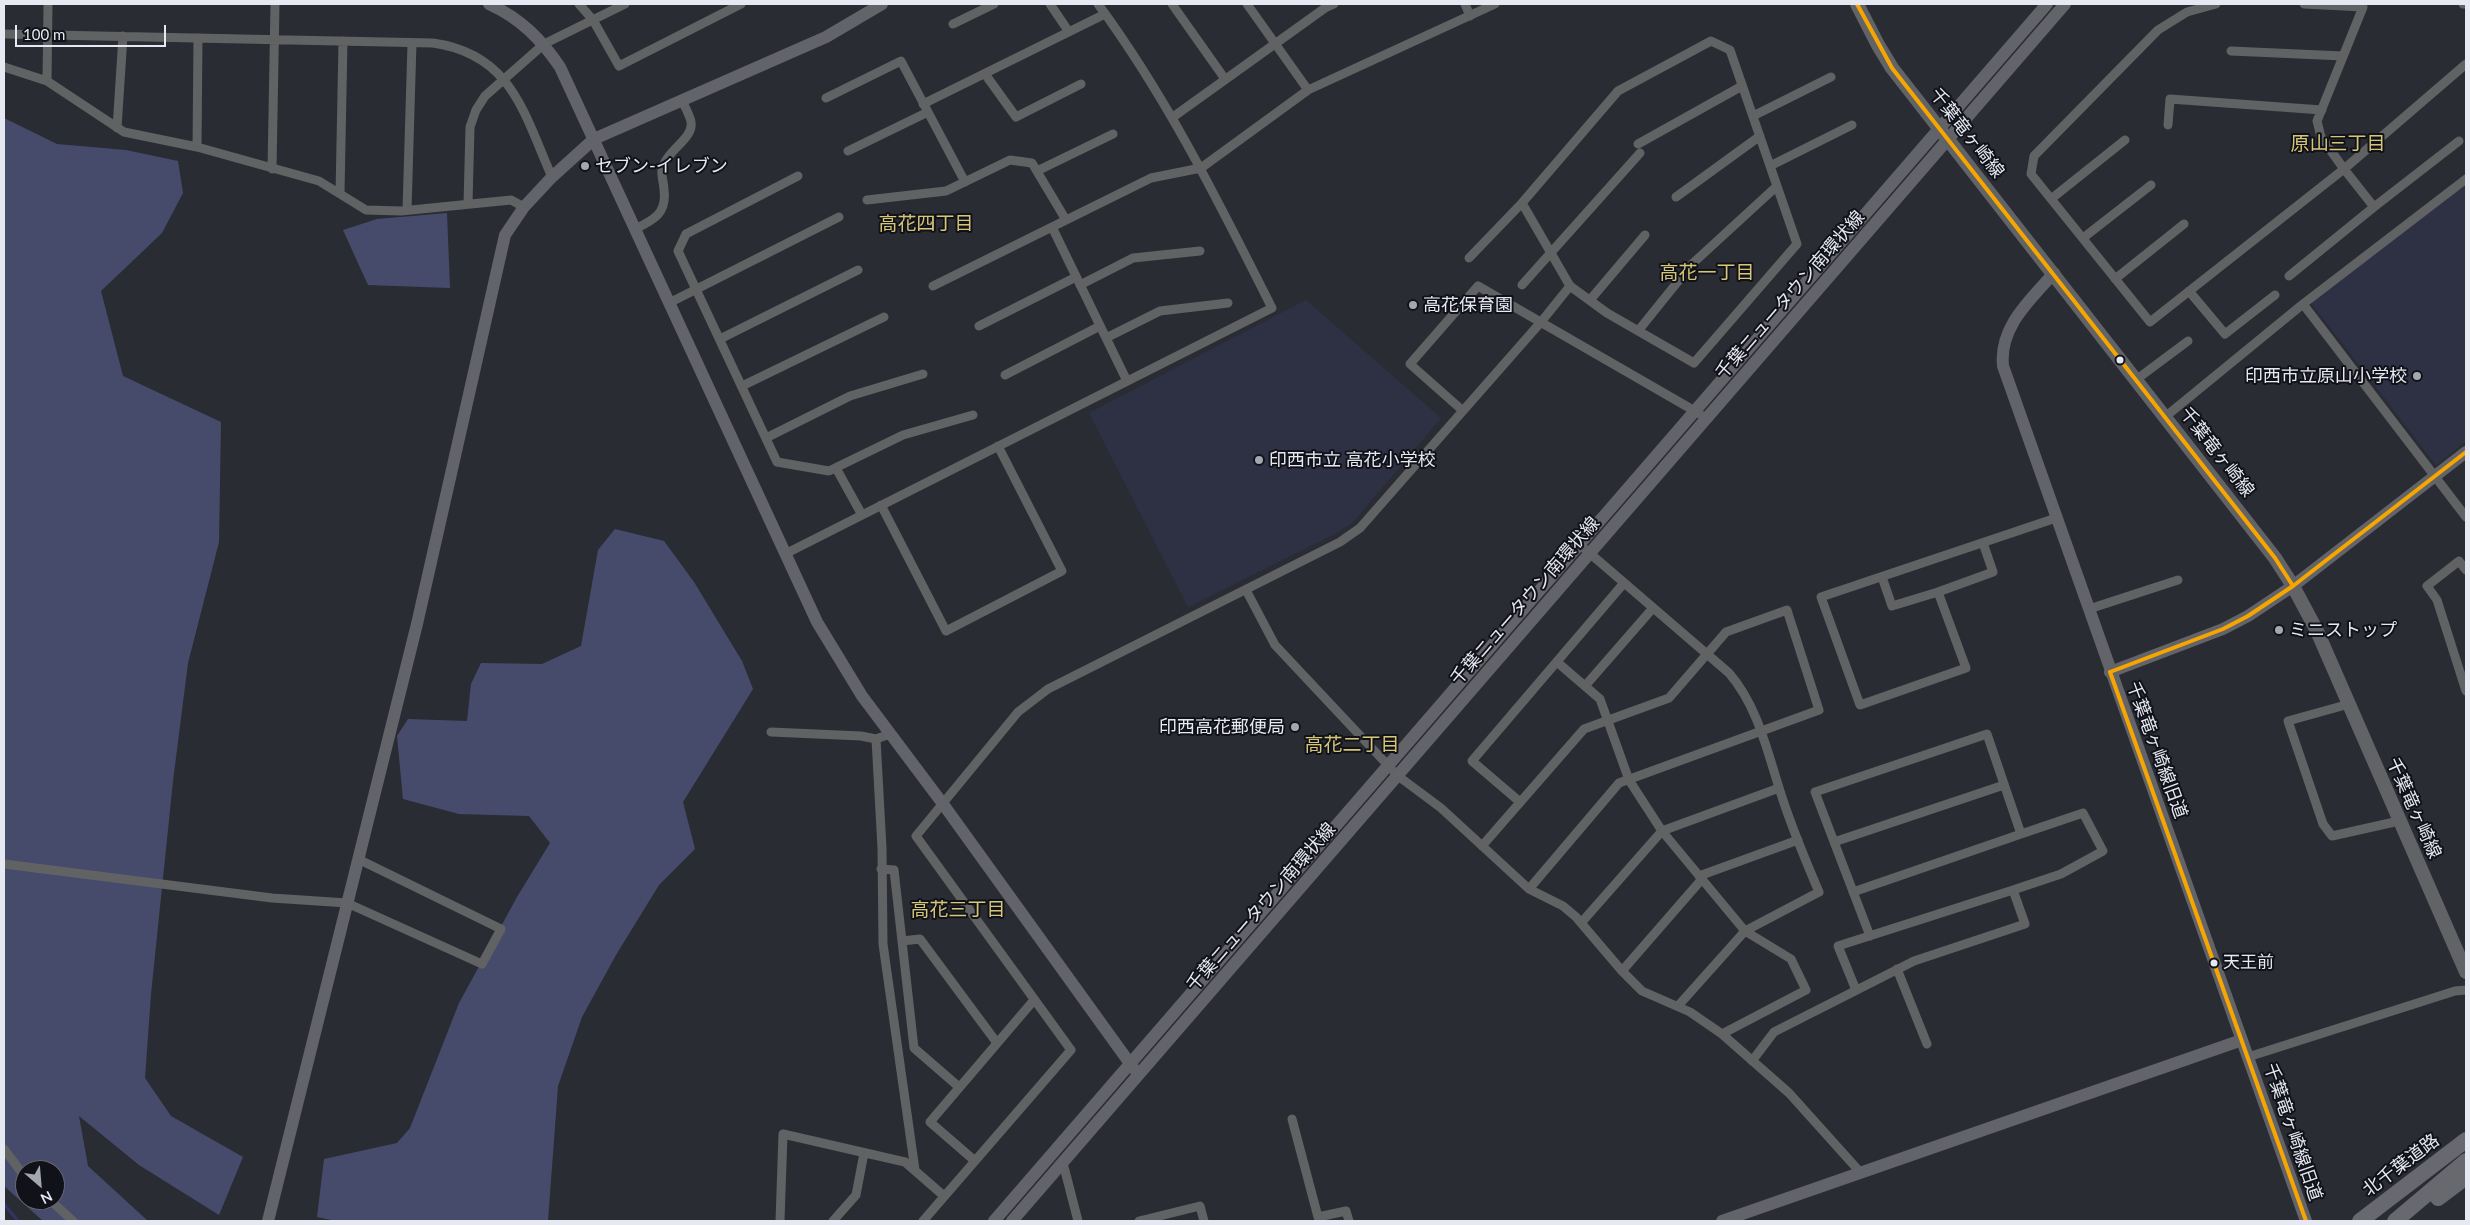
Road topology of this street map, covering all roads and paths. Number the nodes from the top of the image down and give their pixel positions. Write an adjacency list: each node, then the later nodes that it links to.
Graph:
1 (48, 4): 29 (street)
2 (275, 4): 32 (street)
3 (489, 4): 35 (street)
4 (579, 4): 25 (street)
5 (625, 4): 25 (street)
6 (741, 4): 25 (street)
7 (882, 4): 50 (street)
8 (994, 4): 26 (street)
9 (1050, 4): 27 (street)
10 (1098, 4): 23 (street)
11 (1172, 4): 44 (street)
12 (1246, 4): 36 (street)
13 (1334, 4): 22 (street)
14 (1465, 4): 24 (street)
15 (1495, 4): 24 (street)
16 (1857, 4): 58 (main road, 千葉竜ヶ崎線)
17 (2046, 4): 58 (street, 千葉ニュータウン南環状線)
18 (2065, 4): 62 (street, 千葉ニュータウン南環状線)
19 (2216, 4): 82 (street)
20 (2304, 4): 21 (street)
21 (2364, 5): 38 (street)
22 (1324, 6): 36 (street)
23 (1105, 14): 27 (street); 54 (street)
24 (1470, 16): 48 (street)
25 (593, 20): 35 (street)
26 (952, 24)
27 (1070, 32): 41 (street)
28 (4, 34): 29 (street)
29 (48, 35): 30 (street); 45 (street)
30 (123, 36): 31 (street); 57 (street)
31 (198, 38): 32 (street); 66 (street)
32 (275, 40): 33 (street); 71 (street)
33 (343, 41): 34 (street); 80 (street)
34 (412, 43): 43 (street); 88 (street)
35 (544, 44): 43 (street); 61 (street)
36 (1275, 44): 44 (street); 48 (street)
37 (2231, 51): 38 (street)
38 (2343, 56): 52 (street)
39 (2466, 64): 72 (street)
40 (4, 67): 45 (street)
41 (985, 74): 46 (street); 51 (street)
42 (1831, 77): 53 (street)
43 (504, 78): 74 (street); 85 (street)
44 (1225, 79): 54 (street)
45 (47, 81): 57 (street)
46 (1082, 84)
47 (1742, 86): 53 (street); 65 (street); 84 (street)
48 (1308, 90): 70 (street)
49 (826, 98): 51 (street)
50 (682, 100): 61 (street); 93 (street)
51 (926, 108): 67 (street); 77 (street)
52 (2322, 110): 56 (street); 72 (street)
53 (1753, 116): 60 (street)
54 (1173, 117): 70 (street)
55 (1852, 125): 69 (street)
56 (2168, 125)
57 (117, 128): 66 (street)
58 (1939, 128): 62 (main road, 千葉竜ヶ崎線); 128 (street, 千葉ニュータウン南環状線)
59 (1113, 134): 73 (street)
60 (1760, 136): 69 (street); 81 (street)
61 (594, 139): 74 (street); 93 (street)
62 (1948, 140): 100 (main road, 千葉竜ヶ崎線); 130 (street, 千葉ニュータウン南環状線)
63 (2125, 140): 82 (street)
64 (2459, 141): 87 (street)
65 (1638, 144)
66 (197, 147): 71 (street)
67 (848, 151)
68 (1640, 153): 97 (street)
69 (1770, 166): 79 (street)
70 (1201, 168): 90 (street); 125 (street)
71 (272, 170): 80 (street)
72 (2344, 170): 87 (street); 108 (street)
73 (1037, 171): 77 (street); 90 (street)
74 (552, 176): 86 (street)
75 (798, 176): 107 (street)
76 (2466, 179): 113 (street)
77 (965, 182): 83 (street)
78 (2151, 184): 95 (street)
79 (1777, 186): 118 (street); 118 (street)
80 (340, 194): 88 (street)
81 (1676, 198)
82 (2051, 199): 95 (street)
83 (867, 200)
84 (1522, 203): 97 (street); 98 (street)
85 (468, 204): 86 (street); 88 (street)
86 (524, 207): 179 (street)
87 (2374, 207): 101 (street)
88 (407, 210)
89 (838, 217): 107 (street)
90 (1066, 220): 92 (street)
91 (2184, 224): 102 (street)
92 (1052, 227): 103 (street); 105 (street)
93 (635, 229): 111 (street)
94 (1645, 235): 110 (street)
95 (2083, 238): 102 (street)
96 (1200, 251): 103 (street)
97 (1551, 254): 104 (street); 106 (street)
98 (1469, 258)
99 (858, 270): 120 (street)
100 (2054, 273): 124 (main road, 千葉竜ヶ崎線); 140 (street, 千葉竜ヶ崎線旧道)
101 (2289, 276)
102 (2115, 279): 108 (street)
103 (1078, 281): 116 (street); 117 (street)
104 (1522, 285)
105 (933, 286)
106 (1570, 286): 110 (street); 115 (street)
107 (697, 289): 111 (street); 120 (street)
108 (2189, 291): 109 (street)
109 (2275, 295)
110 (1590, 300): 118 (street)
111 (669, 303): 144 (street)
112 (1228, 303): 119 (street)
113 (2303, 304): 131 (street); 136 (street)
114 (884, 317): 126 (street)
115 (1541, 322): 127 (street); 127 (street); 128 (street)
116 (979, 326)
117 (1100, 326): 119 (street); 123 (street)
118 (1638, 330)
119 (1106, 338): 125 (street)
120 (720, 339): 126 (street)
121 (2188, 341): 124 (street)
122 (923, 374): 132 (street)
123 (1006, 375)
124 (2137, 379): 131 (main road, 千葉竜ヶ崎線)
125 (1127, 381): 133 (street)
126 (742, 386): 132 (street)
127 (1462, 410): 150 (street)
128 (1695, 410): 130 (street); 142 (street, 千葉ニュータウン南環状線)
129 (973, 415): 135 (street)
130 (1707, 417): 143 (street, 千葉ニュータウン南環状線)
131 (2165, 417): 149 (main road, 千葉竜ヶ崎線)
132 (766, 438): 135 (street)
133 (998, 446): 137 (street); 137 (street)
134 (2466, 452): 136 (street)
135 (836, 468): 138 (street)
136 (2435, 476): 139 (street); 149 (street)
137 (881, 505): 138 (street)
138 (862, 515): 144 (street)
139 (2466, 517)
140 (2056, 518): 141 (street); 153 (street, 千葉竜ヶ崎線旧道)
141 (1983, 543): 146 (street); 151 (street)
142 (1579, 544): 143 (street); 166 (street, 千葉ニュータウン南環状線)
143 (1589, 553): 148 (street); 167 (street, 千葉ニュータウン南環状線)
144 (785, 554): 164 (street)
145 (2466, 570): 156 (street)
146 (1882, 577): 151 (street); 151 (street)
147 (2178, 580): 153 (street)
148 (1624, 583): 152 (street); 155 (street)
149 (2293, 586): 157 (street); 160 (main road, 千葉竜ヶ崎線)
150 (1246, 590): 166 (street); 172 (street)
151 (1938, 592)
152 (1653, 608): 154 (street); 158 (street)
153 (2089, 609): 157 (street, 千葉竜ヶ崎線旧道)
154 (1707, 654): 161 (street); 163 (street); 163 (street)
155 (1556, 662): 158 (street); 171 (street)
156 (2462, 666): 159 (street)
157 (2110, 672): 199 (street, 千葉竜ヶ崎線旧道)
158 (1585, 686): 161 (street)
159 (2466, 691)
160 (2349, 704): 173 (main road, 千葉竜ヶ崎線); 173 (street)
161 (1608, 720): 168 (street); 171 (street)
162 (771, 732): 165 (street)
163 (1760, 732): 168 (street); 170 (street)
164 (890, 734): 165 (street); 172 (street)
165 (876, 739): 181 (street)
166 (1388, 766): 167 (street); 204 (street, 千葉ニュータウン南環状線)
167 (1398, 776): 178 (street); 205 (street, 千葉ニュータウン南環状線)
168 (1629, 780): 174 (street); 183 (street)
169 (2004, 785): 175 (street); 177 (street); 177 (street)
170 (1779, 788): 174 (street); 176 (street)
171 (1520, 802): 178 (street)
172 (943, 804): 196 (street); 204 (street)
173 (2400, 821): 193 (main road, 千葉竜ヶ崎線)
174 (1662, 831): 182 (street); 187 (street)
175 (2021, 834): 184 (street); 185 (street)
176 (1798, 840): 182 (street); 188 (street)
177 (1834, 842): 185 (street)
178 (1482, 846): 183 (street)
179 (358, 859): 186 (street); 186 (street)
180 (4, 864): 186 (street)
181 (881, 869): 190 (street); 215 (street)
182 (1700, 877): 188 (street); 192 (street)
183 (1529, 889): 187 (street)
184 (2013, 890): 189 (street); 191 (street)
185 (1854, 892): 189 (street)
186 (347, 903): 221 (street)
187 (1581, 923): 192 (street)
188 (1745, 931): 197 (street); 198 (street)
189 (1870, 936): 194 (street)
190 (902, 941): 200 (street); 206 (street)
191 (1896, 969): 194 (street); 201 (street)
192 (1622, 971): 197 (street)
193 (2466, 972)
194 (1856, 990): 203 (street)
195 (2466, 990): 202 (street)
196 (1034, 1000): 200 (street); 211 (street)
197 (1678, 1006): 198 (street)
198 (1722, 1034): 203 (street)
199 (2242, 1040): 202 (street, 千葉竜ヶ崎線旧道); 216 (street)
200 (997, 1043): 206 (street)
201 (1927, 1044)
202 (2248, 1057): 232 (street, 千葉竜ヶ崎線旧道)
203 (1752, 1061): 216 (street)
204 (1130, 1064): 205 (street); 225 (street, 千葉ニュータウン南環状線)
205 (1138, 1075): 213 (street, 千葉ニュータウン南環状線)
206 (959, 1087): 211 (street)
207 (1292, 1119): 230 (street)
208 (2466, 1140): 233 (highway, 北千葉道路)
209 (4, 1149): 214 (street)
210 (864, 1153): 215 (street); 222 (street); 223 (street)
211 (975, 1161): 218 (street)
212 (2466, 1161): 234 (highway)
213 (1063, 1162): 226 (street, 千葉ニュータウン南環状線); 227 (street)
214 (15, 1163)
215 (915, 1170): 218 (street)
216 (1860, 1172): 231 (street)
217 (2466, 1176): 235 (highway)
218 (944, 1196): 224 (street)
219 (61, 1210): 220 (street)
220 (73, 1221)
221 (268, 1221)
222 (780, 1221)
223 (833, 1221)
224 (923, 1221)
225 (994, 1221)
226 (1012, 1221)
227 (1078, 1221)
228 (1139, 1221): 229 (street)
229 (1204, 1221)
230 (1349, 1221)
231 (1722, 1221)
232 (2306, 1221)
233 (2360, 1221)
234 (2395, 1221)
235 (2409, 1221)

